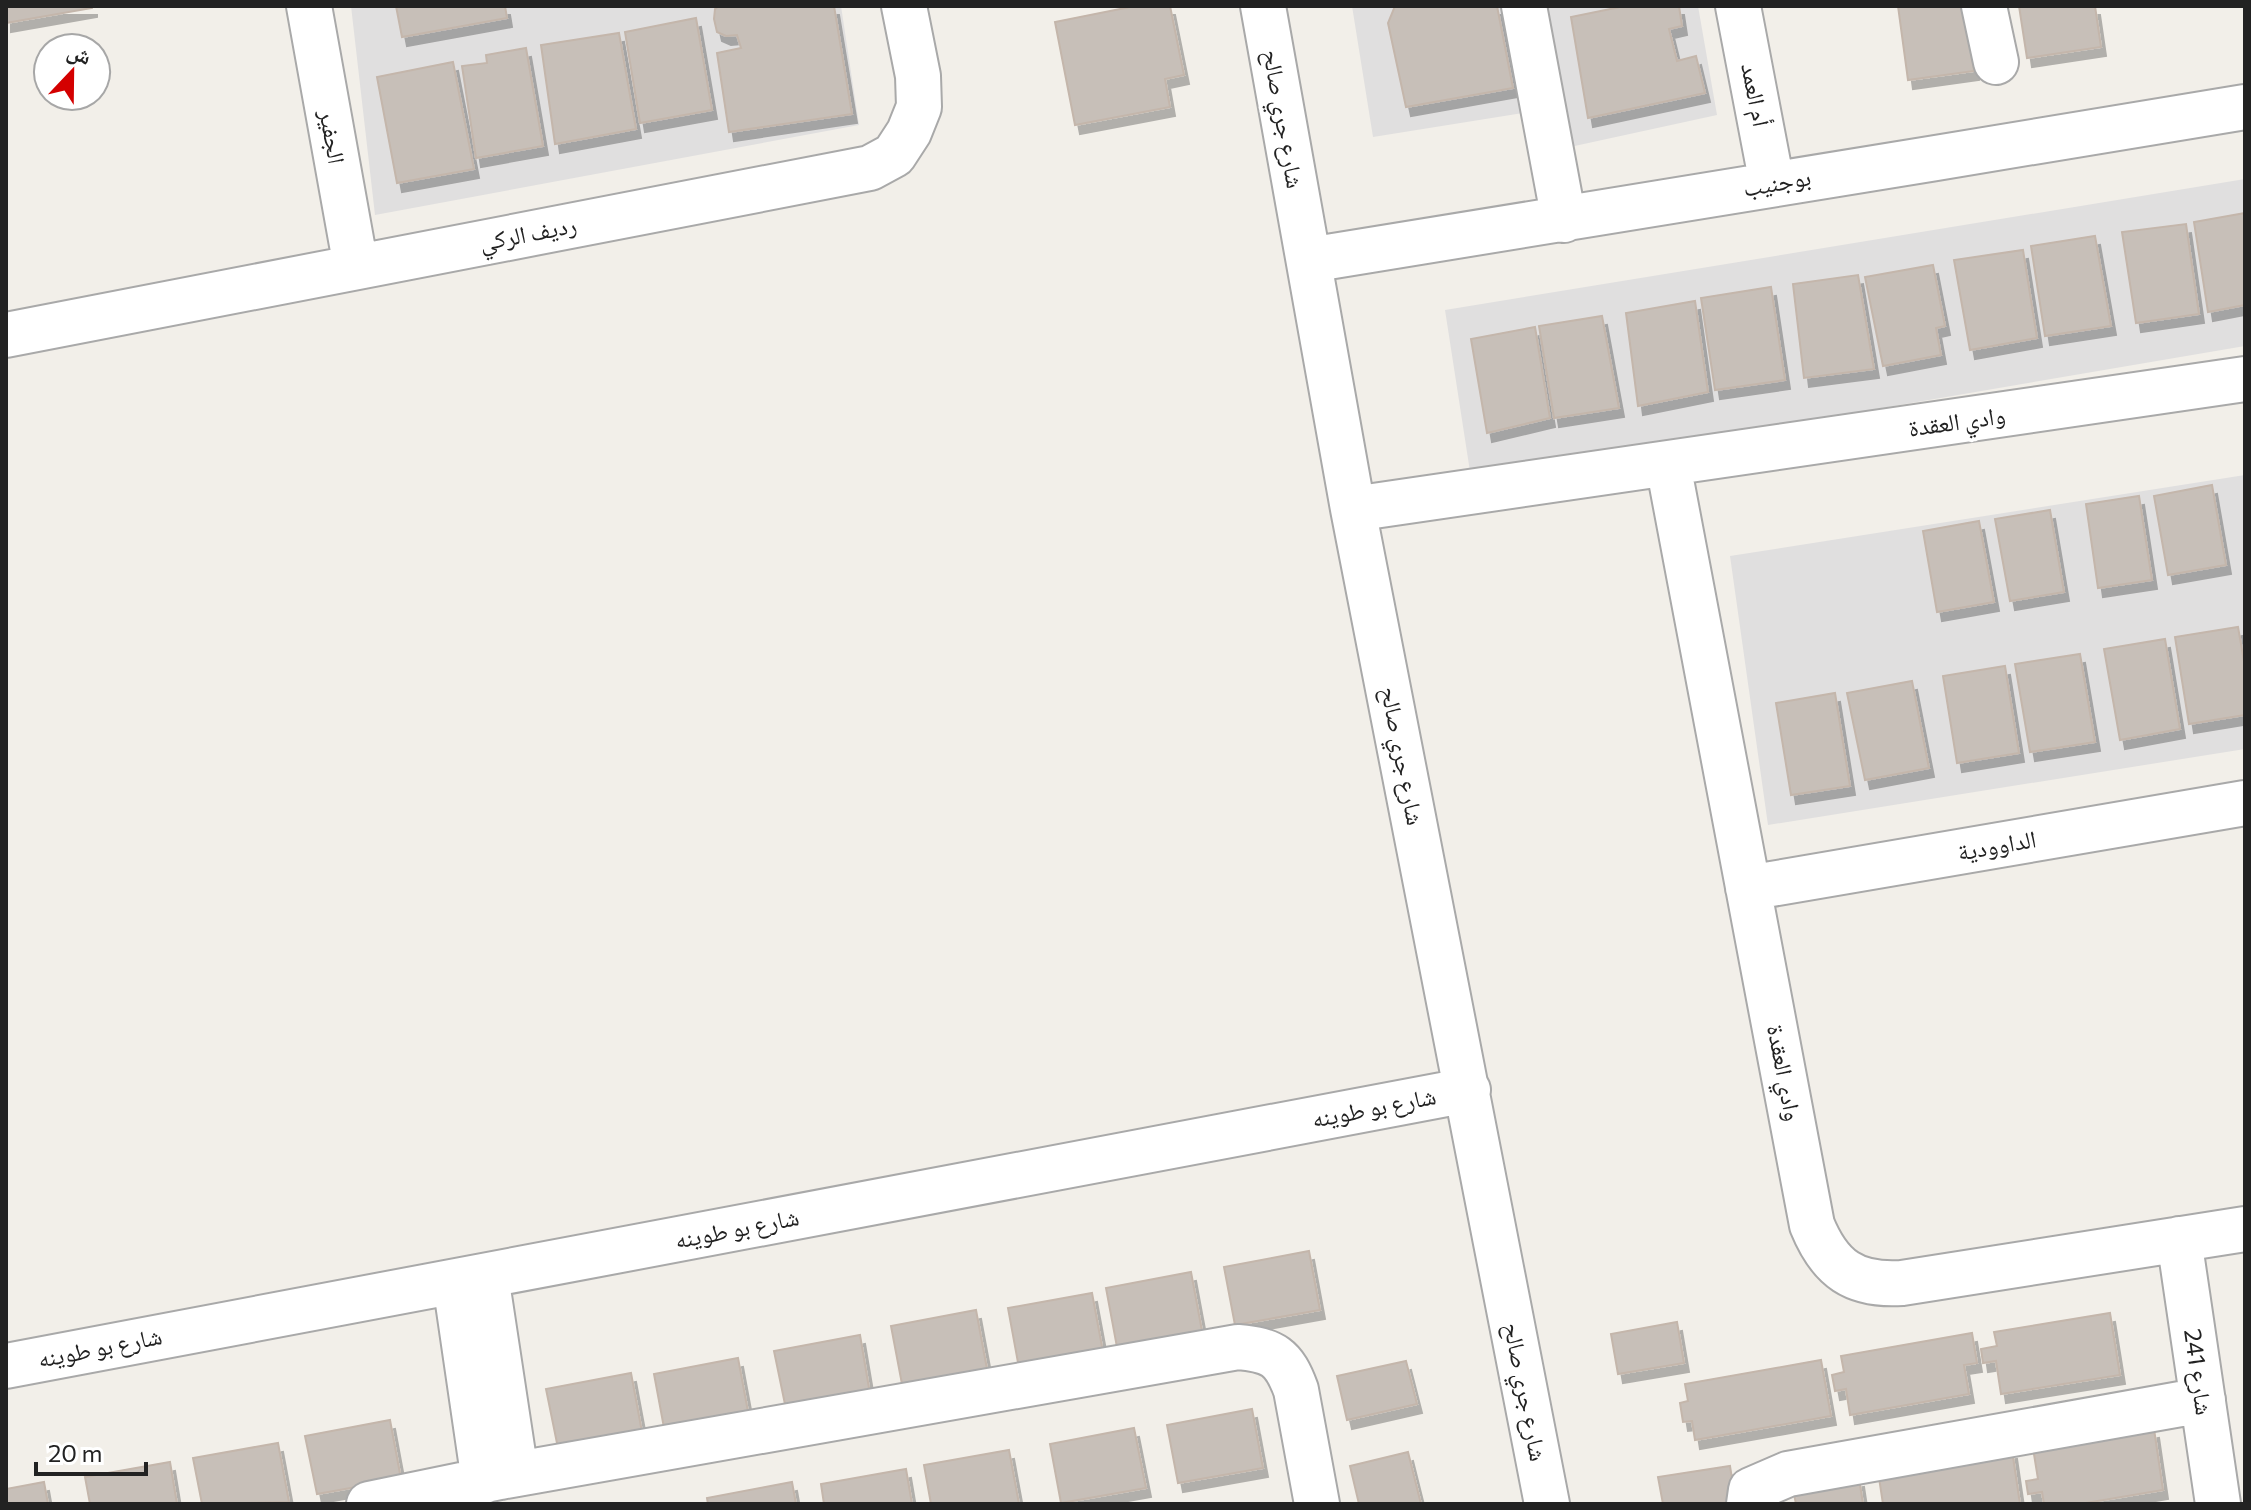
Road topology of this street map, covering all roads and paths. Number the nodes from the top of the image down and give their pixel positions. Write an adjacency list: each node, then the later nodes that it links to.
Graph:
1 (309, 6): 12 (street, الجفير)
2 (904, 6): 12 (street, رديف الركي)
3 (1263, 6): 11 (street, شارع جري صالح)
4 (1524, 6): 10 (street)
5 (1738, 6): 9 (street, أم العمد)
6 (1984, 6): 7 (street)
7 (1996, 62)
8 (2245, 107): 9 (street, بوجنيب)
9 (1772, 184): 10 (street, بوجنيب)
10 (1564, 220): 11 (street, بوجنيب)
11 (1309, 260): 16 (street, شارع جري صالح)
12 (356, 267): 13 (street, رديف الركي)
13 (6, 335)
14 (2245, 379): 15 (street, وادي العقدة)
15 (1668, 464): 16 (street, وادي العقدة); 18 (street, وادي العقدة)
16 (1353, 509): 19 (street, شارع جري صالح)
17 (2245, 803): 18 (street, الداوودية)
18 (1748, 888): 21 (street, وادي العقدة)
19 (1468, 1090): 22 (street, شارع بو طوينه); 28 (street, شارع جري صالح)
20 (2245, 1229): 21 (street, وادي العقدة)
21 (2179, 1239): 24 (street, شارع 241)
22 (470, 1279): 23 (street, شارع بو طوينه); 25 (street)
23 (6, 1366)
24 (2203, 1400): 29 (street); 30 (street, شارع 241)
25 (501, 1484): 26 (street); 27 (street)
26 (369, 1504)
27 (1317, 1504)
28 (1547, 1504)
29 (1749, 1504)
30 (2218, 1504)

